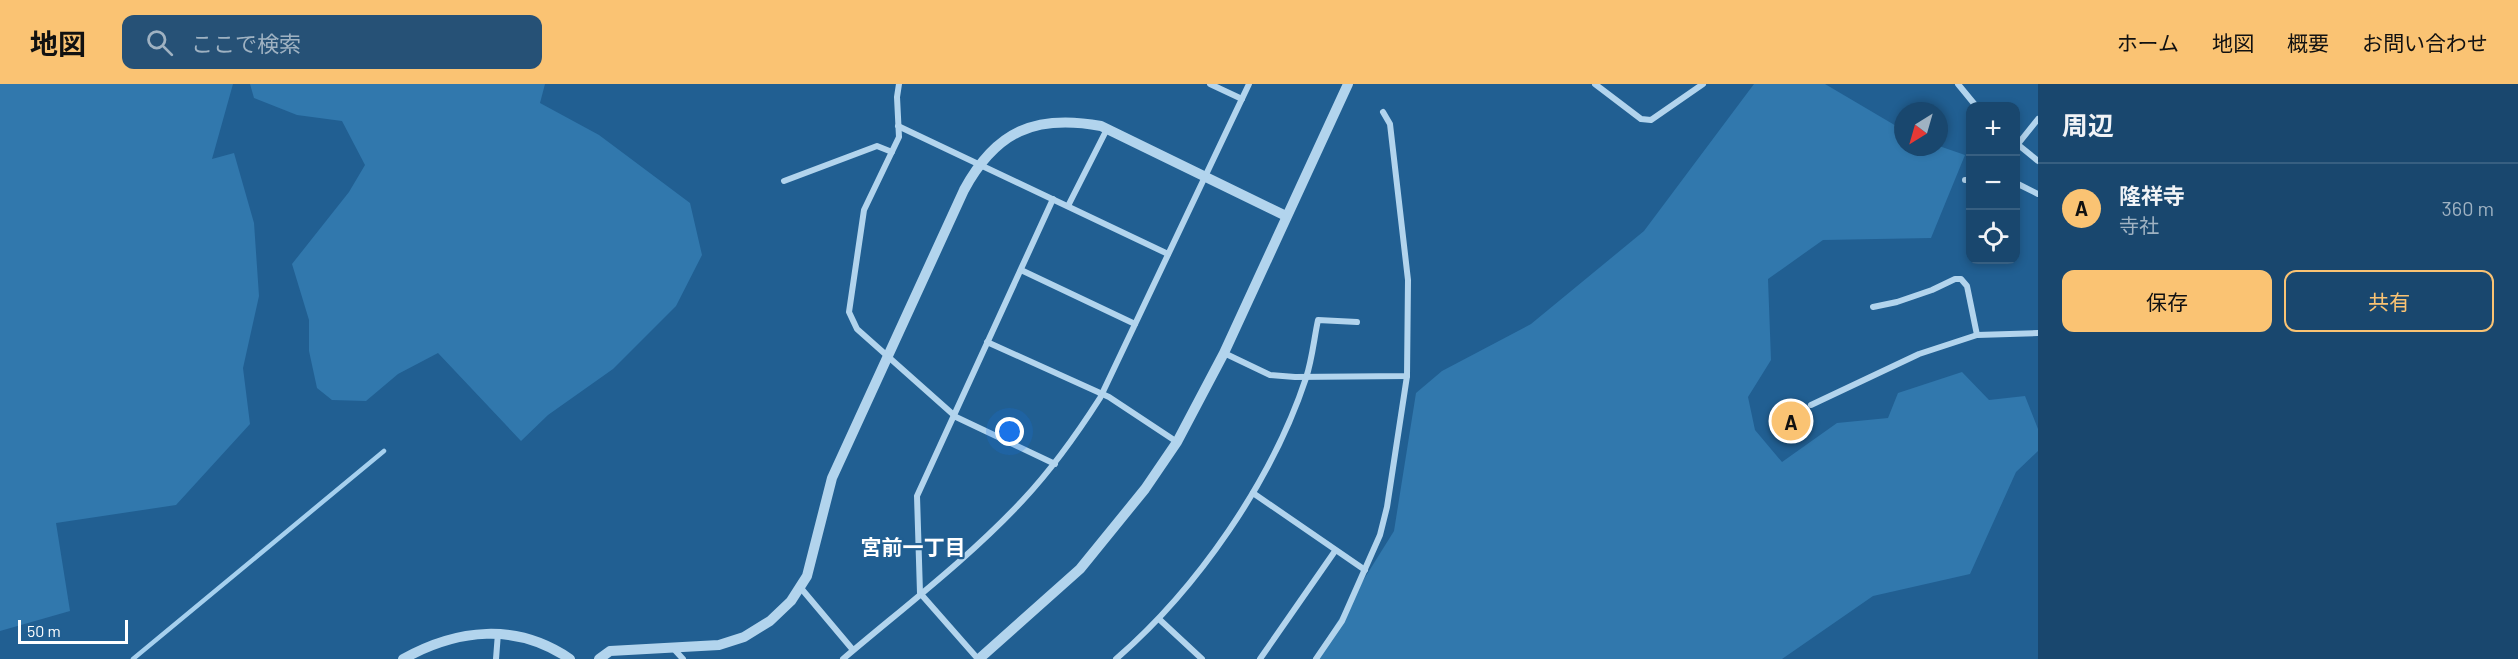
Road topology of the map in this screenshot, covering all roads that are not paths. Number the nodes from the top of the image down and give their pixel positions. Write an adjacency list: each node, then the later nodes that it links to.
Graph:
1 (899, 84): 12 (street)
2 (1210, 84): 8 (street)
3 (1249, 84): 8 (street)
4 (1348, 84): 25 (street)
5 (1595, 84): 6 (street)
6 (1703, 84)
7 (1958, 84): 9 (street)
8 (1242, 99): 19 (street)
9 (1973, 102)
10 (1383, 112): 37 (street)
11 (2038, 119): 14 (street)
12 (898, 126): 16 (street); 18 (street)
13 (1107, 129): 18 (street); 19 (street); 24 (street)
14 (2020, 140)
15 (2020, 146): 17 (street)
16 (892, 152): 20 (street); 35 (street)
17 (2038, 161)
18 (979, 164): 23 (street); 35 (street)
19 (1205, 176): 25 (street); 26 (street)
20 (784, 181)
21 (2020, 185): 22 (street)
22 (2038, 195)
23 (1053, 199): 24 (street); 27 (street)
24 (1068, 206): 26 (street)
25 (1286, 216): 34 (street)
26 (1168, 254): 30 (street)
27 (1021, 270): 30 (street); 33 (street)
28 (1873, 307): 32 (street)
29 (1358, 322): 36 (street)
30 (1135, 324): 38 (street)
31 (2038, 333): 32 (street)
32 (1977, 335): 39 (street)
33 (987, 342): 38 (street); 40 (street)
34 (1224, 353): 36 (street); 41 (street)
35 (888, 356): 40 (street); 46 (street)
36 (1307, 376): 37 (street); 43 (street)
37 (1407, 376): 45 (street)
38 (1102, 394): 41 (street); 42 (street)
39 (1810, 405)
40 (954, 415): 42 (street); 47 (street)
41 (1177, 442): 58 (street)
42 (1055, 464): 47 (street)
43 (1253, 493): 44 (street); 48 (street)
44 (1335, 551): 45 (street); 61 (street)
45 (1365, 570): 62 (street)
46 (800, 587): 50 (street); 51 (street)
47 (920, 592): 51 (street); 58 (street)
48 (1159, 619): 59 (street); 60 (street)
49 (498, 633): 52 (street); 53 (street); 54 (street)
50 (673, 647): 55 (street); 56 (street)
51 (854, 650): 57 (street)
52 (403, 659)
53 (496, 659)
54 (570, 659)
55 (599, 659)
56 (684, 659)
57 (843, 659)
58 (978, 659)
59 (1116, 659)
60 (1202, 659)
61 (1260, 659)
62 (1317, 659)

